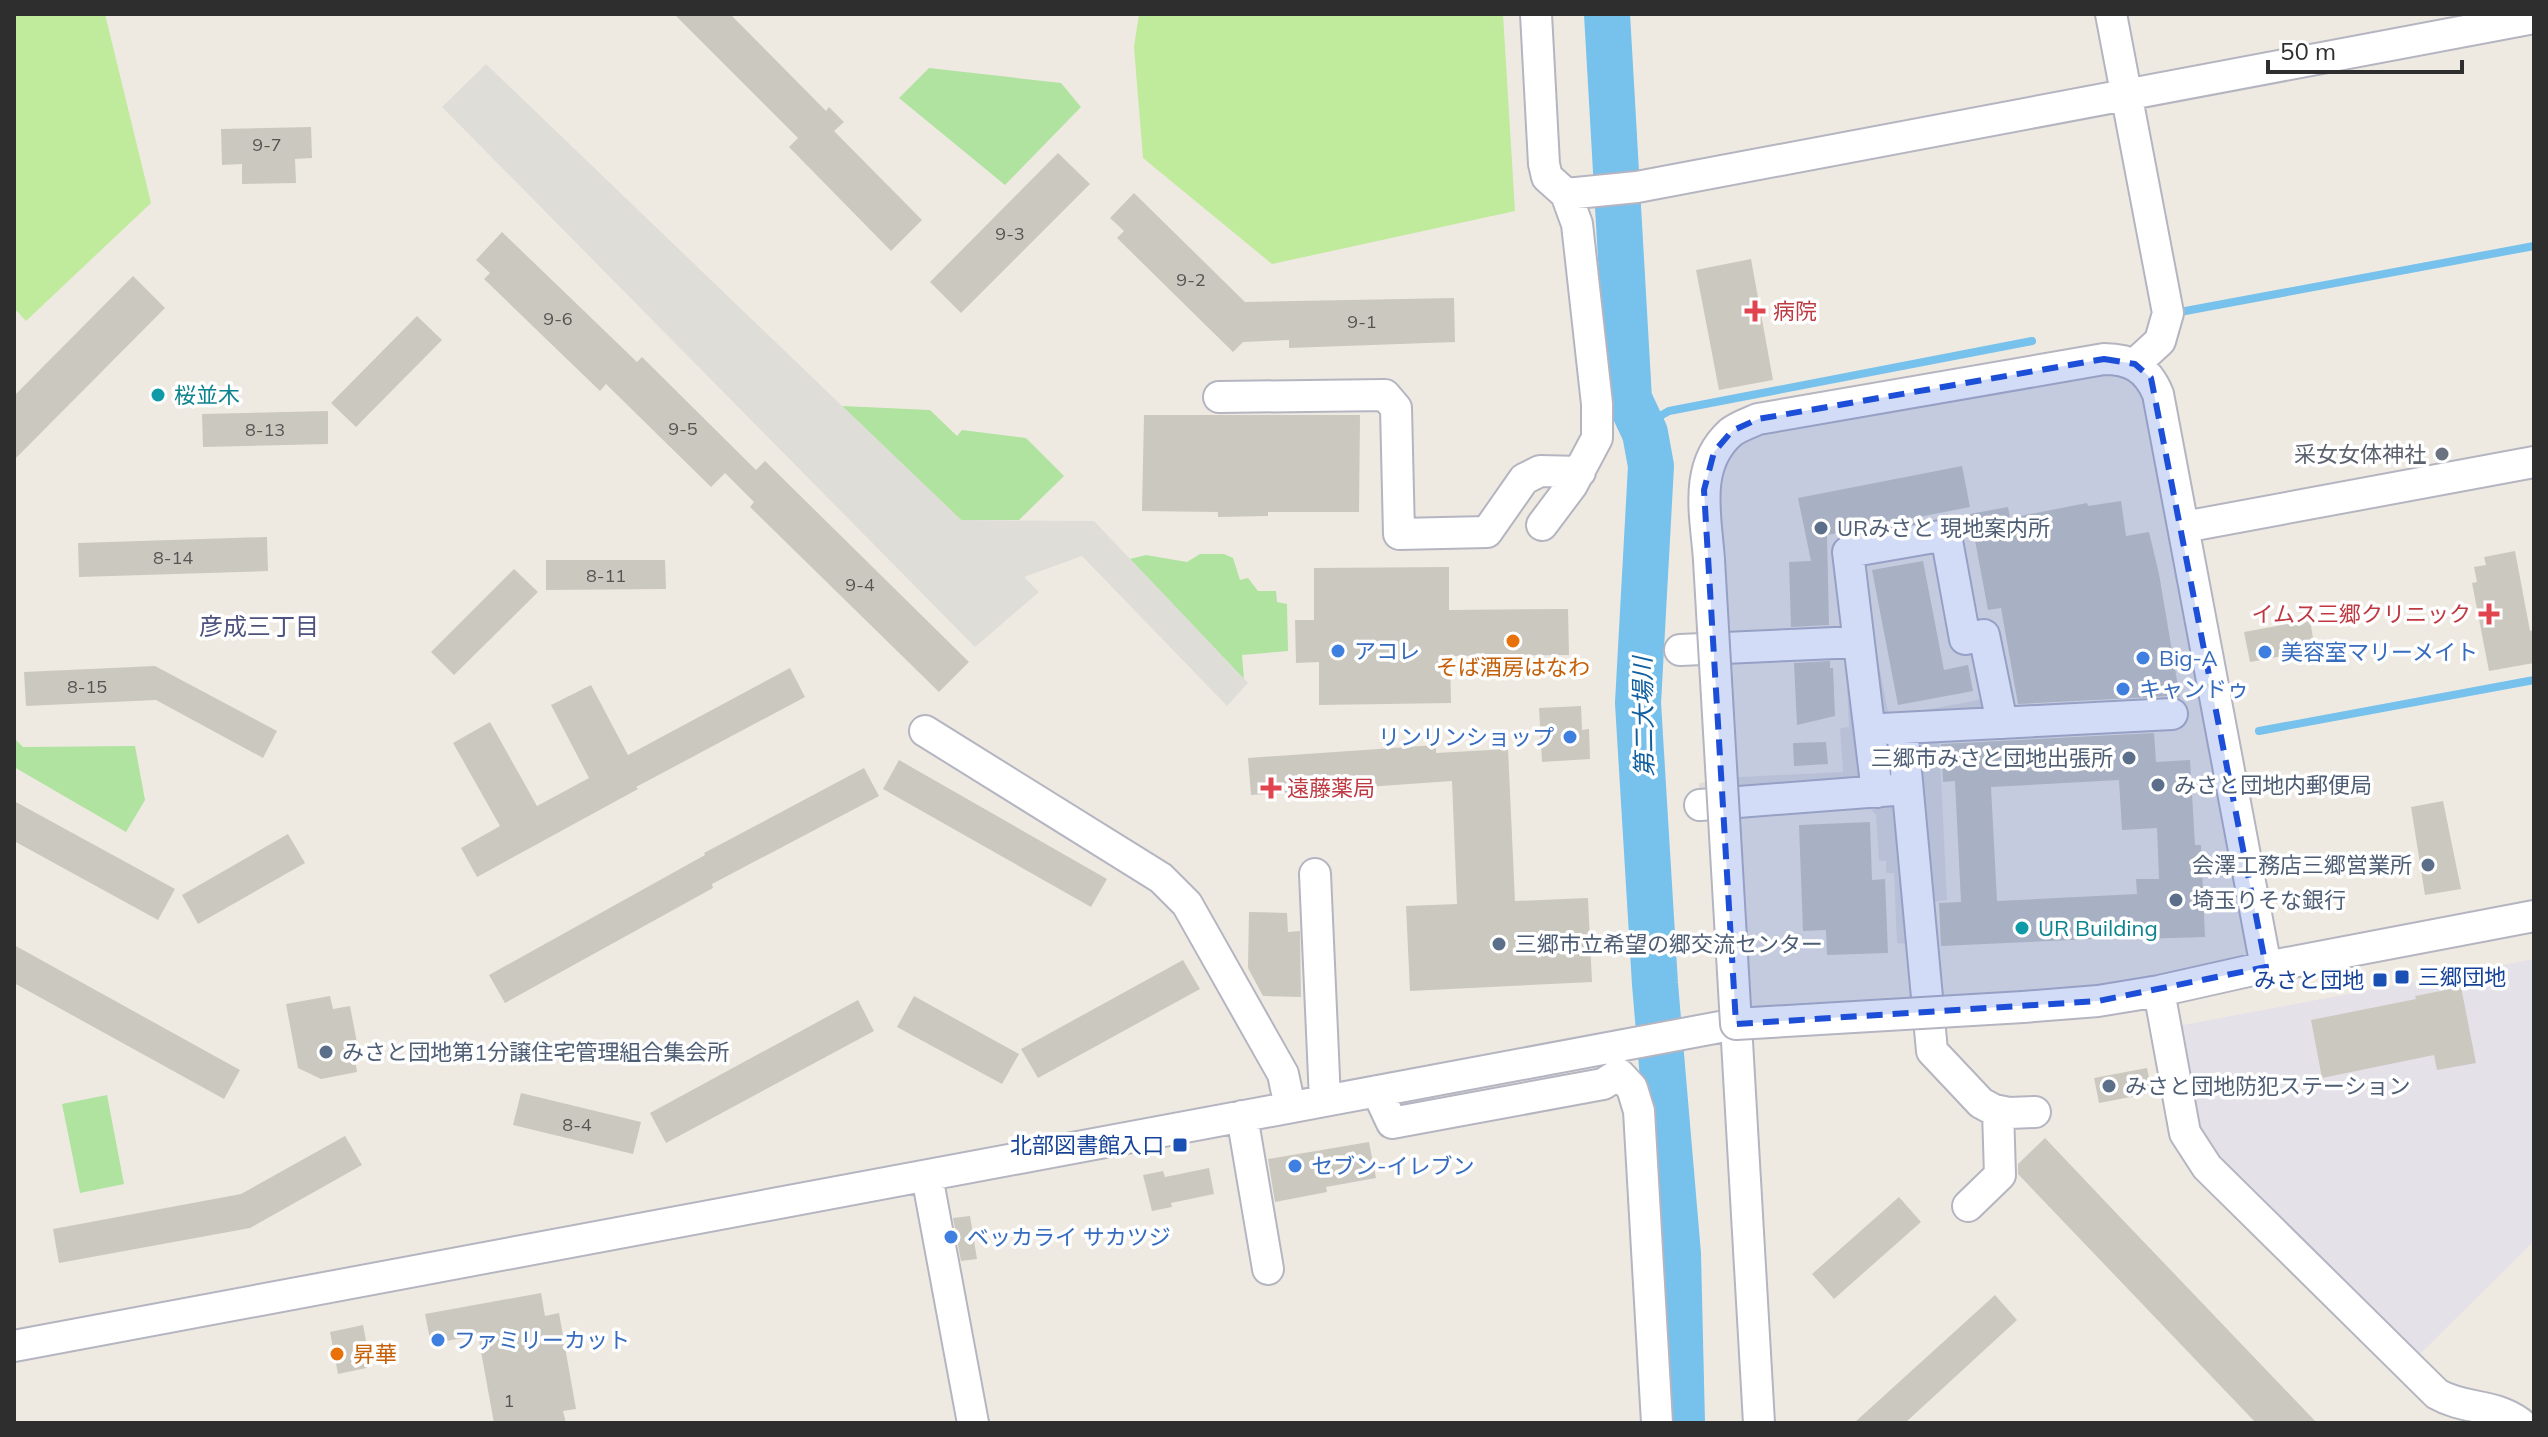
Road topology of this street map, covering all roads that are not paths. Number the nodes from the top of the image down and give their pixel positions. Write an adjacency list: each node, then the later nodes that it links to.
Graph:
1 (1536, 14): 5 (street)
2 (2111, 14): 4 (street)
3 (2534, 18): 4 (street)
4 (2128, 95): 5 (street); 6 (street)
5 (1579, 194): 9 (street)
6 (2135, 364): 11 (street); 26 (street, bridge)
7 (1219, 397): 9 (street)
8 (2534, 462): 11 (street)
9 (1580, 472): 10 (street)
10 (1542, 525)
11 (2184, 527): 24 (street)
12 (1858, 642): 13 (street); 15 (street); 17 (street)
13 (1680, 650)
14 (2172, 714): 15 (street)
15 (2002, 723): 16 (street)
16 (1902, 728): 17 (street); 19 (street)
17 (1869, 730): 20 (street)
18 (925, 731): 29 (street)
19 (1908, 789): 20 (street); 30 (street)
20 (1877, 792): 21 (street)
21 (1700, 805)
22 (1315, 874): 28 (street)
23 (2534, 916): 24 (street)
24 (2266, 967): 25 (street)
25 (2159, 991): 26 (street, bridge); 40 (street)
26 (1736, 1024): 27 (street); 39 (street)
27 (1377, 1091): 28 (street); 38 (street)
28 (1325, 1100): 29 (street)
29 (1290, 1107): 32 (street)
30 (1998, 1111): 31 (street); 34 (street)
31 (2035, 1112)
32 (1242, 1116): 33 (street); 35 (street)
33 (927, 1176): 36 (street); 37 (street)
34 (1968, 1206)
35 (1268, 1269)
36 (14, 1346)
37 (973, 1423)
38 (1657, 1423)
39 (1759, 1423)
40 (2520, 1423)

